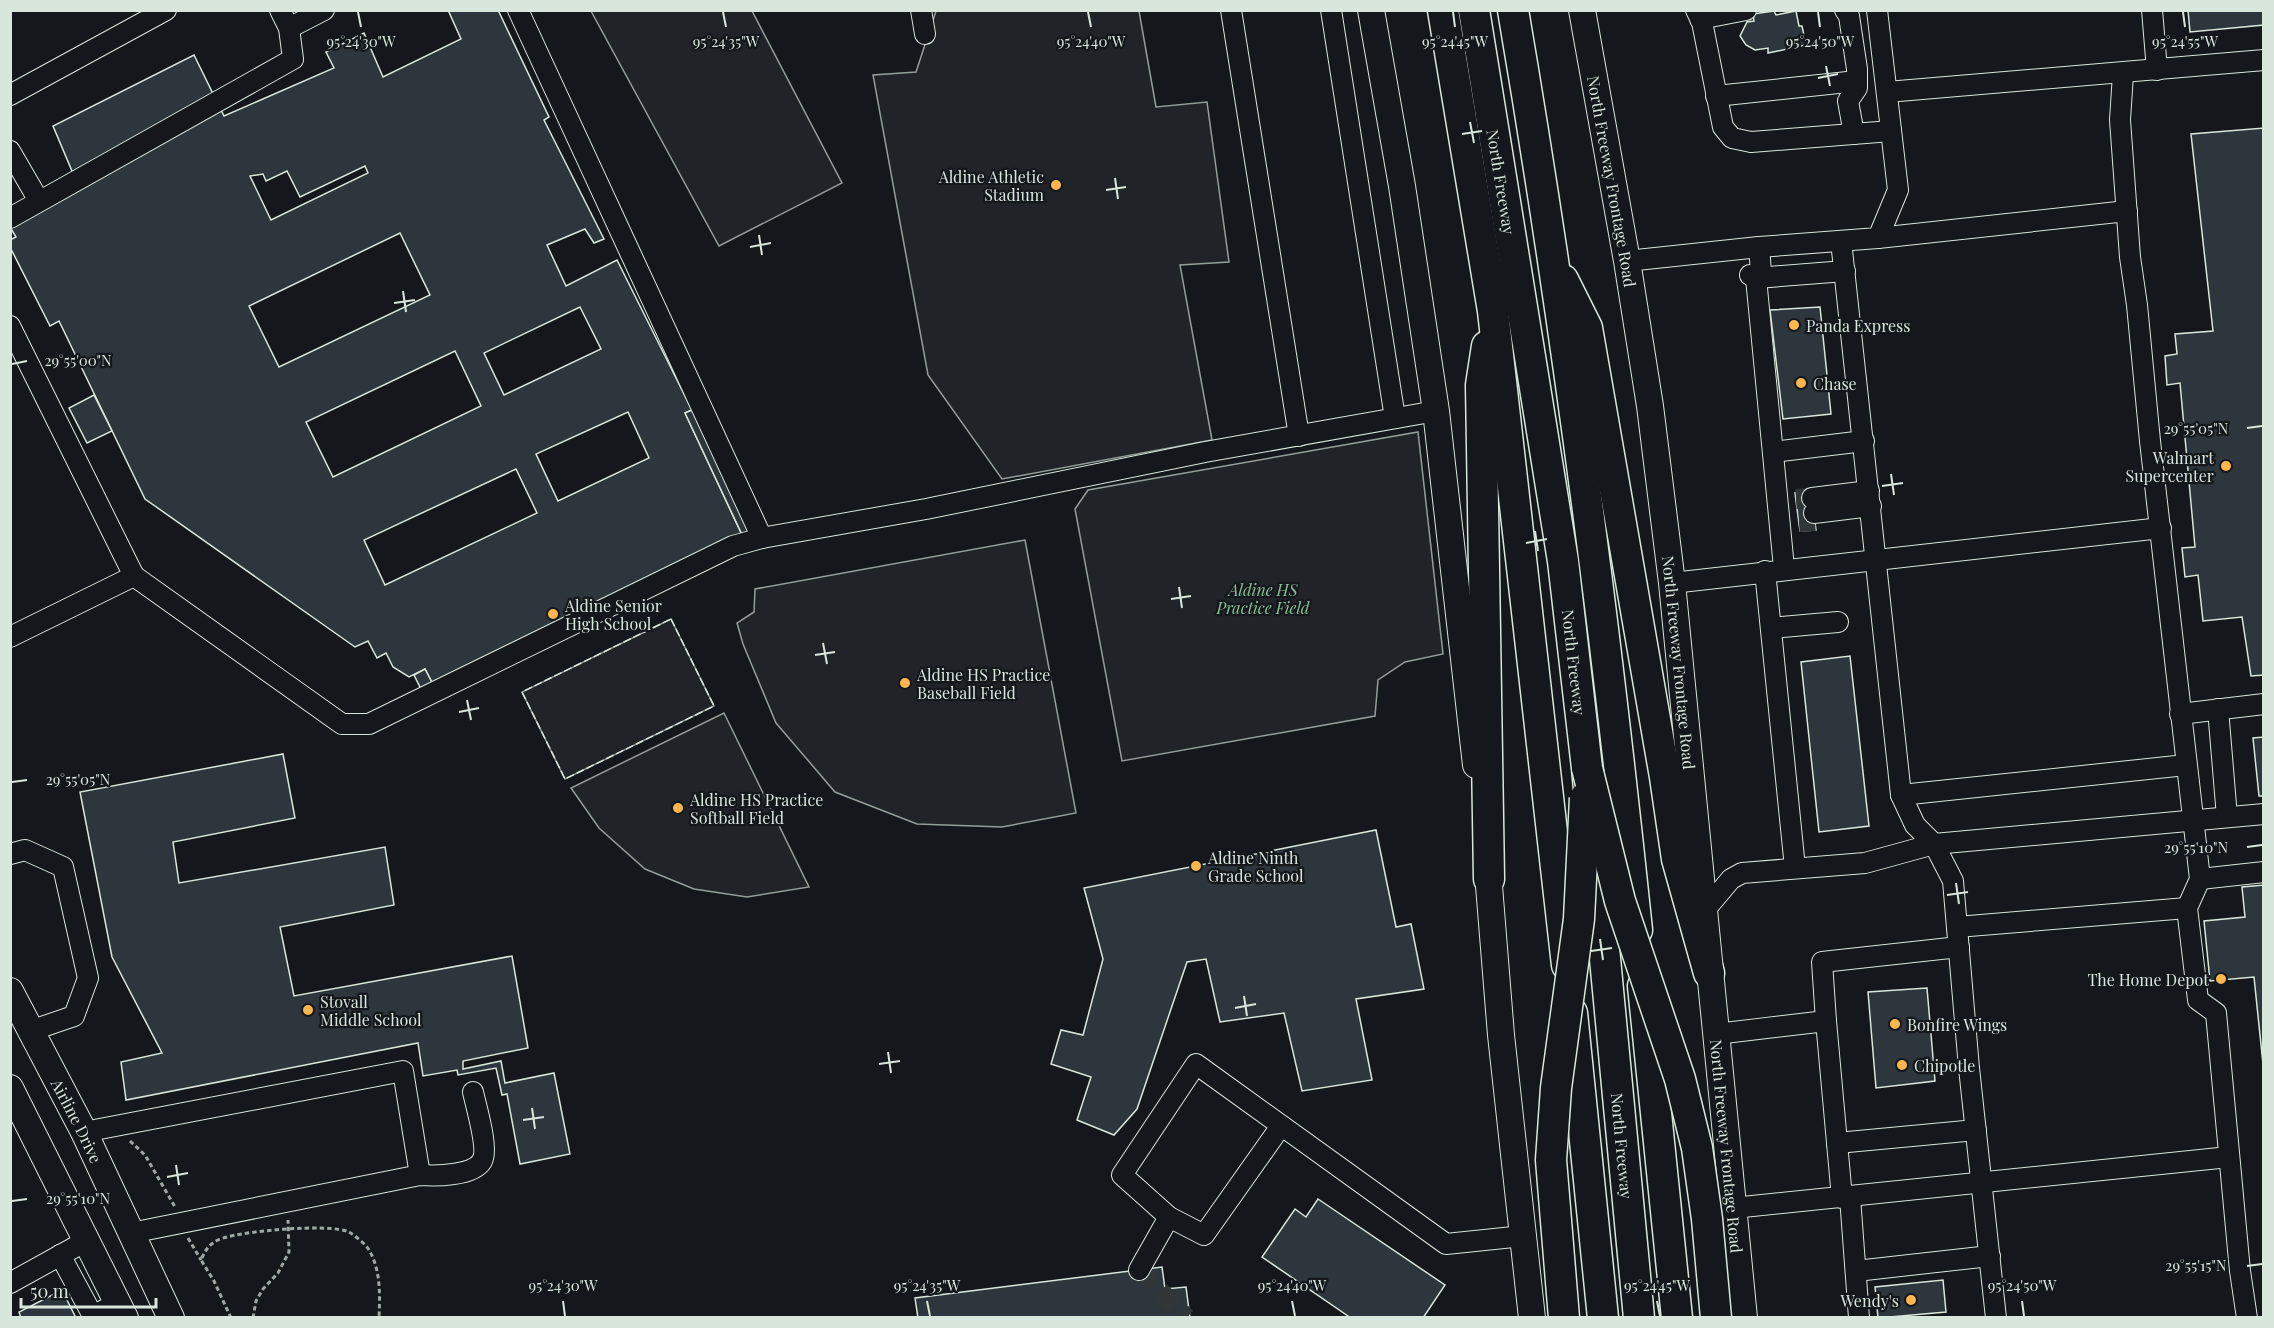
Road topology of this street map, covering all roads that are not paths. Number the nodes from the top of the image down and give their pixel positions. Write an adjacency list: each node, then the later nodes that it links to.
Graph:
1 (166, 10): 24 (lane)
2 (324, 10): 17 (lane)
3 (518, 10): 49 (lane)
4 (921, 10): 18 (lane)
5 (1231, 10): 43 (lane)
6 (1331, 10): 42 (lane)
7 (1371, 10): 41 (main road)
8 (1443, 10): 39 (highway, North Freeway)
9 (1474, 10): 61 (highway, North Freeway)
10 (1513, 10): 35 (highway, North Freeway)
11 (1582, 10): 36 (main road, North Freeway Frontage Road)
12 (1746, 10): 16 (lane)
13 (1845, 10): 22 (lane)
14 (1878, 10): 23 (lane)
15 (2152, 10): 20 (lane)
16 (1698, 15): 25 (lane)
17 (285, 19): 29 (lane)
18 (925, 34)
19 (2264, 60): 20 (lane)
20 (2157, 70): 21 (lane)
21 (2123, 74): 23 (lane); 30 (lane)
22 (1857, 81): 25 (lane); 27 (lane)
23 (1887, 92): 26 (lane)
24 (10, 95)
25 (1716, 96): 27 (lane)
26 (1892, 131): 27 (lane); 32 (lane)
27 (1854, 134)
28 (10, 152): 29 (lane)
29 (39, 201): 31 (lane)
30 (2127, 211): 32 (lane); 48 (lane)
31 (10, 218)
32 (1878, 238): 33 (lane)
33 (1841, 241): 34 (lane); 37 (lane)
34 (1752, 248): 36 (lane); 38 (lane)
35 (1551, 256): 76 (highway); 108 (highway, North Freeway)
36 (1627, 261): 53 (main road, North Freeway Frontage Road)
37 (1845, 271): 38 (lane); 44 (lane)
38 (1756, 278): 45 (lane)
39 (1493, 311): 70 (highway); 106 (highway, North Freeway)
40 (10, 326): 52 (lane)
41 (1436, 411): 42 (lane); 70 (main road)
42 (1395, 418): 43 (lane)
43 (1299, 436): 49 (lane)
44 (1864, 441): 45 (lane); 46 (lane)
45 (1773, 452): 47 (lane)
46 (1870, 502): 47 (lane); 50 (lane)
47 (1797, 511): 51 (lane)
48 (2161, 528): 50 (lane); 59 (lane)
49 (762, 538): 52 (lane)
50 (1877, 558): 51 (lane); 62 (lane)
51 (1775, 570): 53 (lane); 55 (lane)
52 (134, 576): 56 (lane)
53 (1672, 583): 73 (main road, North Freeway Frontage Road)
54 (1838, 621): 55 (lane)
55 (1771, 628): 68 (lane)
56 (10, 637)
57 (2264, 704): 58 (lane)
58 (2218, 708): 59 (lane); 64 (lane)
59 (2180, 714): 60 (lane)
60 (2186, 765): 62 (lane); 65 (lane)
61 (1587, 768): 105 (highway, bridge); 107 (highway, North Freeway, bridge); 109 (highway, bridge)
62 (1901, 795): 66 (lane)
63 (2264, 814): 64 (lane)
64 (2227, 817): 65 (lane)
65 (2193, 820): 66 (lane); 71 (lane)
66 (1934, 844): 68 (lane); 74 (lane)
67 (10, 854): 80 (lane)
68 (1796, 868): 73 (lane)
69 (2264, 872): 71 (lane)
70 (1489, 879): 94 (main road)
71 (2200, 879): 72 (lane)
72 (2187, 908): 74 (lane); 87 (lane)
73 (1705, 910): 76 (main road, North Freeway Frontage Road)
74 (1957, 927): 75 (lane)
75 (1959, 947): 78 (lane); 84 (lane)
76 (1709, 973): 79 (main road, North Freeway Frontage Road)
77 (10, 991): 80 (main road, Airline Drive)
78 (1826, 1021): 79 (lane); 86 (lane)
79 (1716, 1034): 91 (main road, North Freeway Frontage Road)
80 (20, 1036): 85 (main road, Airline Drive)
81 (10, 1088): 95 (main road)
82 (473, 1092): 88 (lane)
83 (1281, 1126): 92 (lane); 92 (lane); 94 (lane)
84 (1976, 1130): 86 (lane); 89 (lane)
85 (84, 1132): 88 (lane); 93 (main road, Airline Drive)
86 (1837, 1143): 90 (lane)
87 (2229, 1157): 89 (lane); 113 (lane)
88 (420, 1175): 93 (lane)
89 (1982, 1183): 90 (lane); 97 (lane)
90 (1846, 1197): 91 (lane); 99 (lane)
91 (1733, 1208): 110 (main road, North Freeway Frontage Road)
92 (1169, 1217): 98 (lane)
93 (131, 1233): 103 (main road, Airline Drive)
94 (1523, 1236): 104 (main road)
95 (86, 1241): 96 (lane); 101 (main road)
96 (60, 1255): 100 (lane); 102 (lane)
97 (1990, 1256): 99 (lane); 112 (lane)
98 (1139, 1270)
99 (1856, 1271): 111 (lane)
100 (10, 1283)
101 (121, 1310): 102 (lane)
102 (93, 1317)
103 (171, 1317)
104 (1532, 1317)
105 (1564, 1317)
106 (1603, 1317)
107 (1639, 1317)
108 (1677, 1317)
109 (1716, 1317)
110 (1744, 1317)
111 (1859, 1317)
112 (1996, 1317)
113 (2247, 1317)

